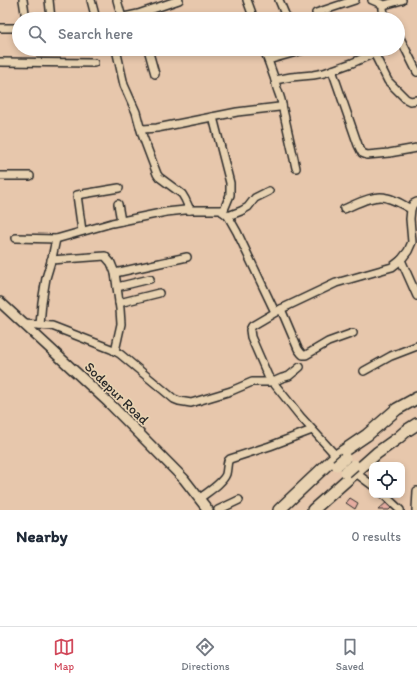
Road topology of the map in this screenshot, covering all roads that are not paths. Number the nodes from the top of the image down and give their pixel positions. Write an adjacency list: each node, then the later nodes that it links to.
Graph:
1 (23, 0): 12 (street)
2 (49, 0): 13 (street)
3 (91, 0): 14 (street)
4 (117, 0): 15 (street)
5 (179, 0): 16 (street)
6 (247, 0): 17 (street)
7 (279, 0): 18 (street)
8 (353, 0): 19 (street)
9 (372, 0): 11 (street)
10 (402, 0): 11 (street)
11 (384, 5): 20 (street)
12 (25, 12)
13 (50, 12)
14 (94, 12)
15 (118, 12)
16 (151, 12)
17 (251, 12)
18 (284, 12)
19 (319, 12)
20 (383, 12)
21 (0, 28): 22 (street)
22 (12, 28)
23 (405, 49): 34 (street)
24 (118, 56): 40 (street)
25 (150, 56): 35 (street)
26 (267, 56): 30 (street)
27 (282, 56): 30 (street)
28 (367, 56): 33 (street)
29 (376, 56): 37 (street)
30 (268, 60): 36 (street)
31 (0, 62): 32 (street)
32 (94, 63)
33 (332, 70): 36 (street); 41 (street)
34 (417, 72)
35 (155, 74)
36 (275, 80): 38 (street)
37 (417, 100)
38 (282, 105): 39 (street); 42 (street)
39 (213, 117): 40 (street); 52 (street)
40 (140, 127): 51 (street)
41 (417, 148)
42 (296, 168)
43 (0, 176): 44 (street)
44 (30, 176)
45 (119, 188): 54 (street)
46 (270, 191): 52 (street)
47 (417, 202): 50 (street)
48 (118, 204): 53 (street)
49 (344, 209): 50 (street)
50 (411, 209): 59 (street)
51 (190, 210): 52 (street); 53 (street)
52 (226, 214): 68 (street)
53 (121, 221): 54 (street)
54 (82, 231): 56 (street)
55 (16, 238): 56 (street)
56 (56, 239): 58 (street)
57 (187, 257): 60 (street)
58 (51, 260): 60 (street); 70 (street)
59 (401, 260): 62 (street); 68 (street)
60 (115, 273): 63 (street)
61 (150, 279): 63 (street)
62 (414, 281): 65 (street)
63 (117, 287): 67 (street)
64 (159, 293): 67 (street)
65 (417, 296)
66 (0, 302): 69 (main road, Sodepur Road)
67 (119, 303): 73 (street)
68 (278, 311): 71 (street); 78 (street)
69 (24, 324): 70 (street); 89 (main road, Sodepur Road)
70 (40, 325): 73 (street)
71 (352, 333)
72 (417, 346): 75 (street)
73 (115, 351): 78 (street)
74 (300, 367): 76 (street)
75 (364, 372)
76 (289, 376): 77 (street); 78 (street)
77 (299, 376)
78 (273, 382): 83 (street)
79 (417, 398): 84 (highway)
80 (417, 402): 84 (highway)
81 (417, 415): 85 (highway)
82 (417, 424): 85 (highway)
83 (312, 430): 84 (street); 89 (street)
84 (339, 460): 85 (street); 93 (highway); 94 (highway)
85 (352, 470): 86 (street); 95 (highway); 96 (highway)
86 (369, 483)
87 (417, 491): 98 (street)
88 (387, 498): 97 (street)
89 (199, 499): 91 (main road, Sodepur Road)
90 (238, 500): 92 (street)
91 (208, 510)
92 (218, 510)
93 (279, 510)
94 (290, 510)
95 (306, 510)
96 (313, 510)
97 (400, 510)
98 (416, 510)

